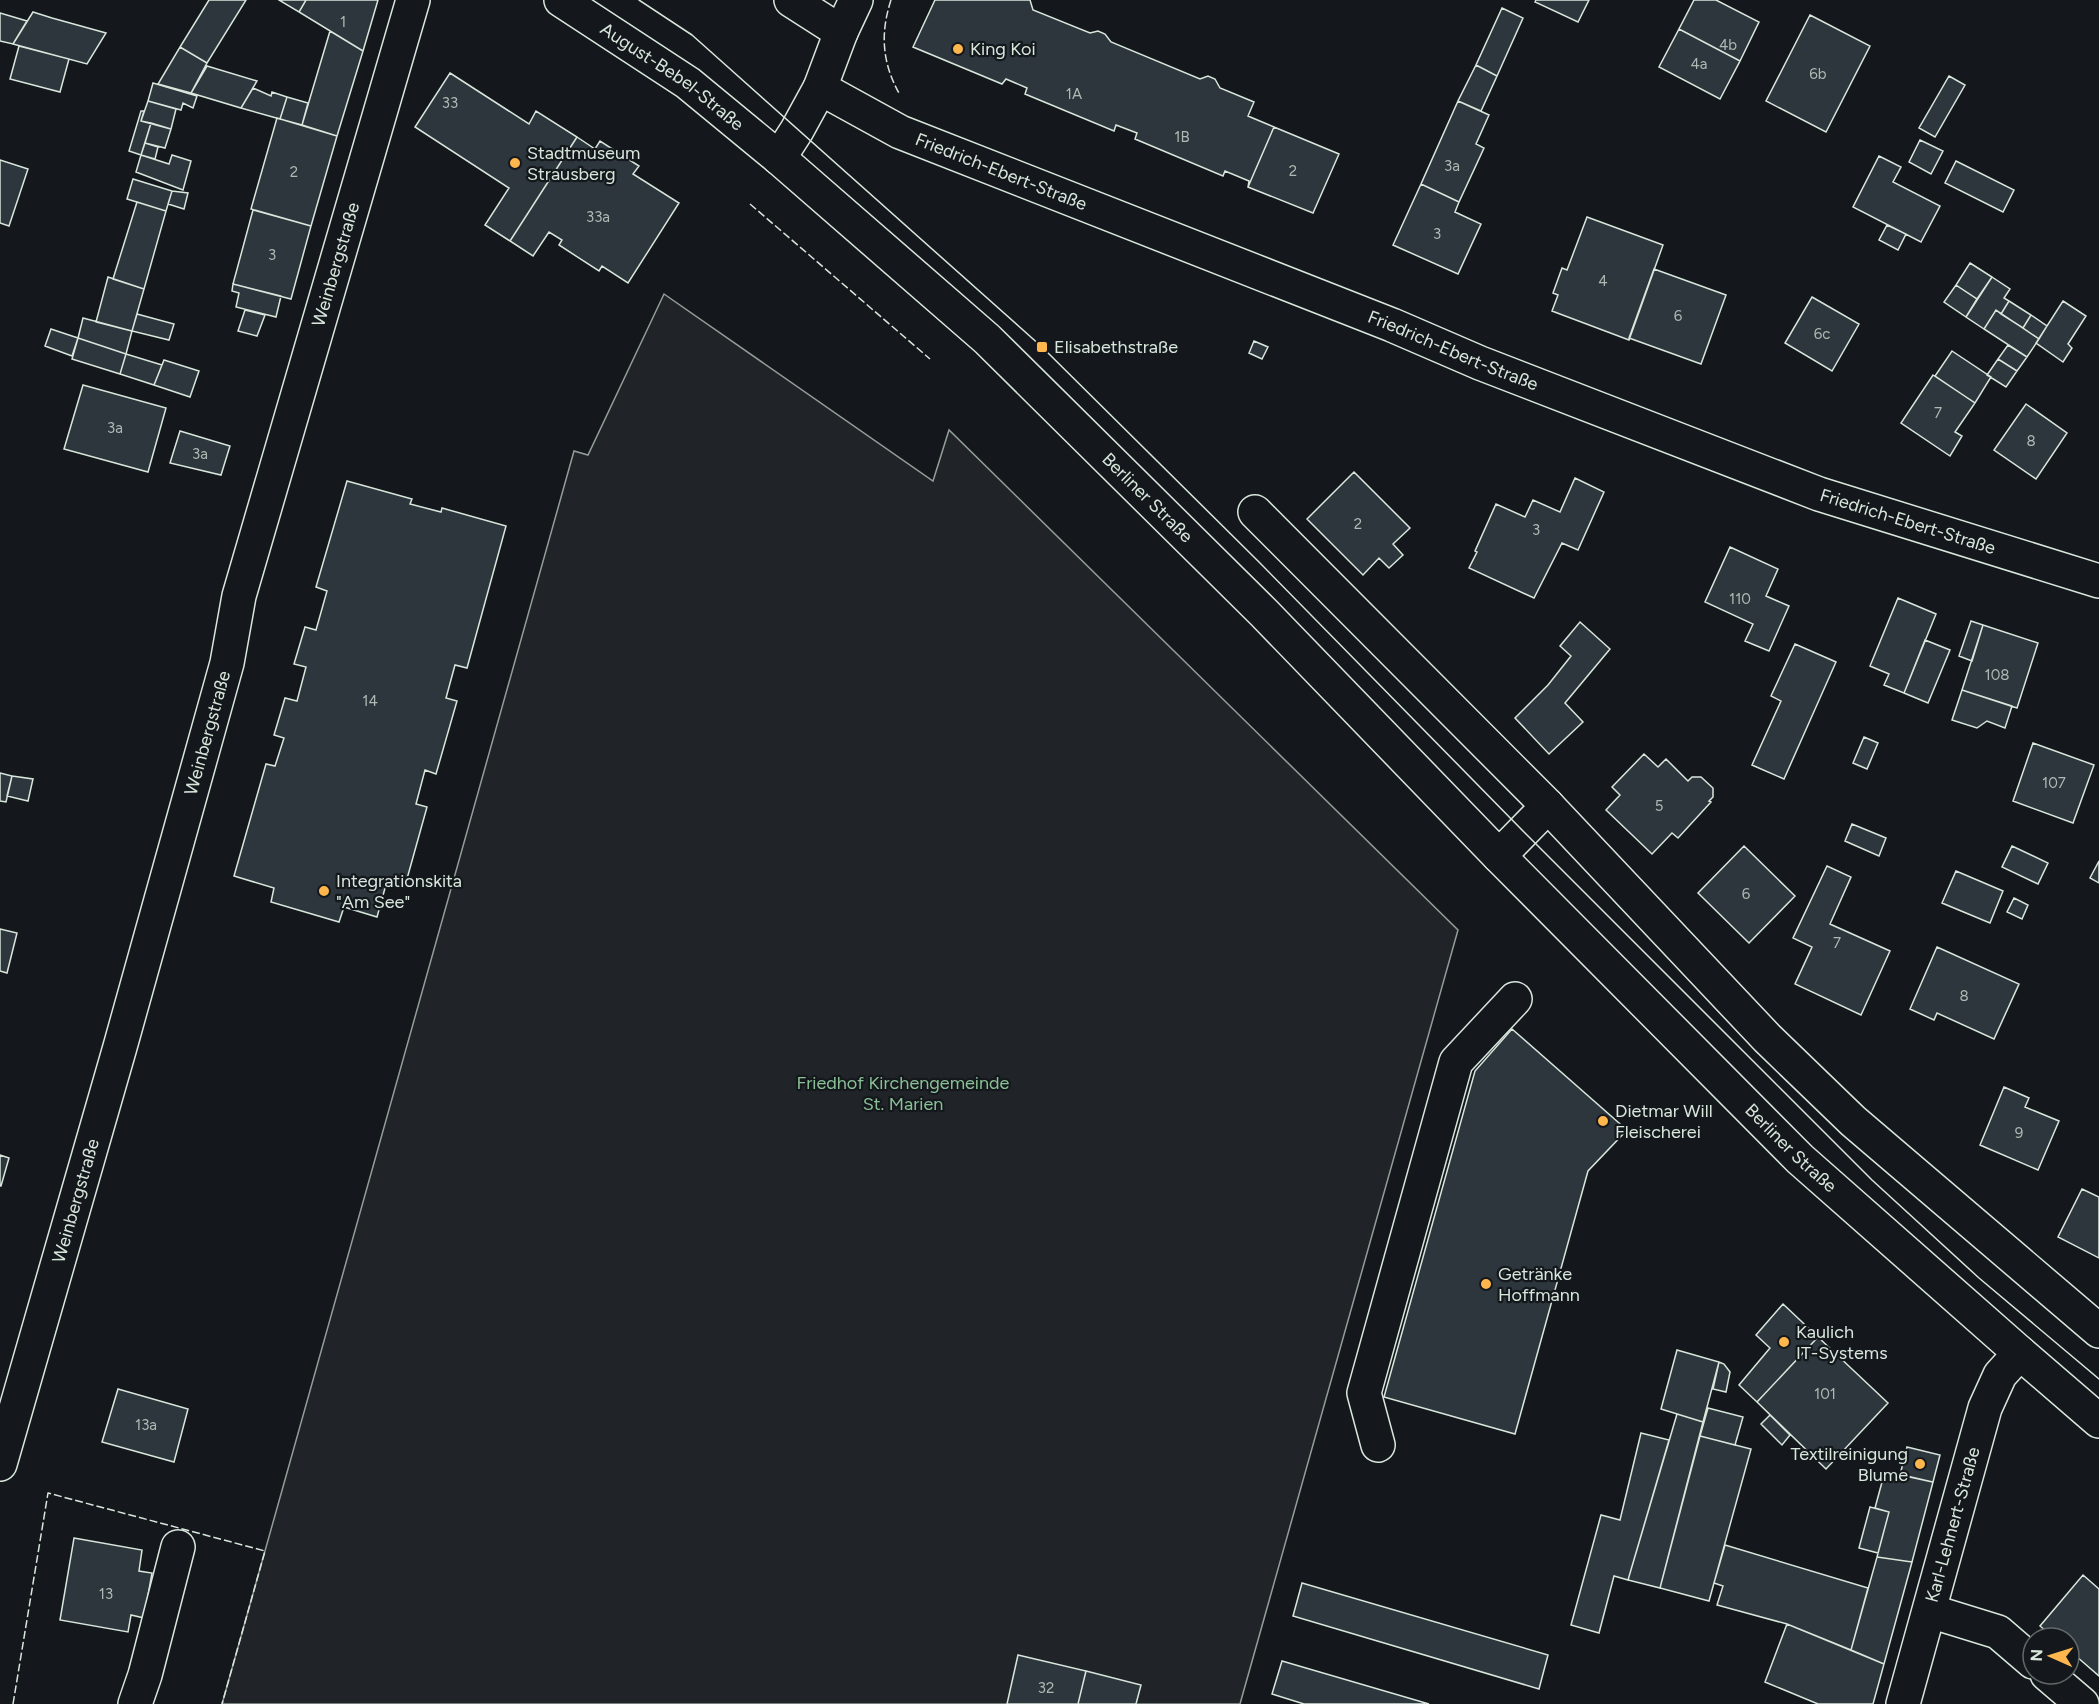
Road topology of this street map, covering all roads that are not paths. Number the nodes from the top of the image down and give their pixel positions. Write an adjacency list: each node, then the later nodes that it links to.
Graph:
1 (413, 0): 17 (street, Weinbergstraße)
2 (561, 0): 7 (street, August-Bebel-Straße)
3 (791, 0): 5 (street)
4 (856, 0): 5 (street)
5 (841, 32): 6 (street)
6 (820, 88): 7 (street); 9 (street, Friedrich-Ebert-Straße)
7 (779, 158): 11 (street, Berliner Straße)
8 (1255, 512): 10 (street)
9 (2099, 581)
10 (1548, 806): 11 (street); 13 (street)
11 (1499, 856): 14 (street, Berliner Straße)
12 (1515, 999): 16 (street)
13 (2099, 1331)
14 (2020, 1353): 15 (street, Berliner Straße); 19 (street, Karl-Lehnert-Straße)
15 (2099, 1421)
16 (1378, 1445)
17 (0, 1464)
18 (178, 1547): 22 (street)
19 (1930, 1611): 20 (street); 23 (street, Karl-Lehnert-Straße)
20 (2021, 1652)
21 (2061, 1686): 24 (street)
22 (135, 1704)
23 (1903, 1704)
24 (2082, 1704)

